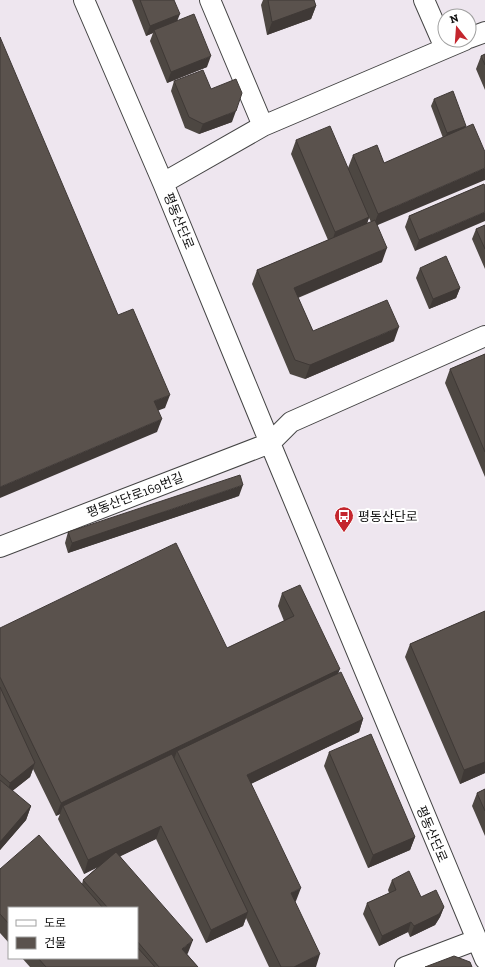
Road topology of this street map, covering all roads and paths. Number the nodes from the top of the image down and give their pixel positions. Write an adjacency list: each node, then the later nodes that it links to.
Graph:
1 (84, 0): 7 (street, 평동산단로)
2 (210, 0): 6 (street)
3 (424, 0): 4 (street)
4 (437, 30)
5 (445, 48): 6 (street)
6 (263, 126): 7 (street)
7 (163, 183): 9 (street, 평동산단로)
8 (485, 336): 9 (street)
9 (270, 443): 10 (street, 평동산단로169번길); 11 (street, 평동산단로)
10 (0, 547)
11 (476, 940): 12 (street, 평동산단로); 13 (street)
12 (485, 959)
13 (406, 967)

